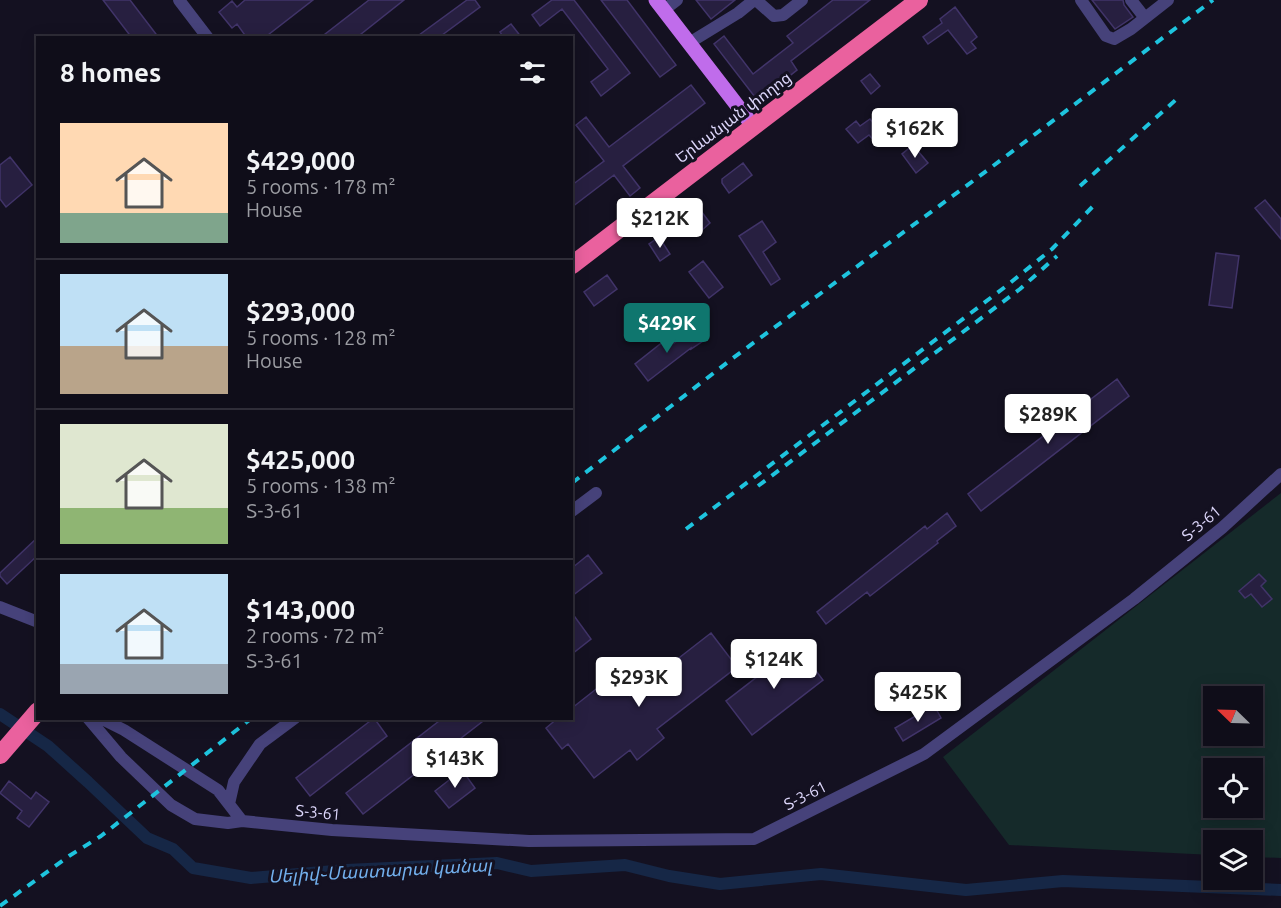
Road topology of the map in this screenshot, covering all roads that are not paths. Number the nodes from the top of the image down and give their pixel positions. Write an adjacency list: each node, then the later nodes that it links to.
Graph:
1 (179, 0): 11 (street)
2 (677, 0): 9 (street)
3 (755, 0): 4 (street); 12 (street)
4 (802, 0)
5 (919, 0): 13 (highway, Երևանյան փողոց)
6 (1081, 0): 10 (street)
7 (1131, 0): 10 (street)
8 (1168, 0): 10 (street)
9 (660, 5): 12 (main road)
10 (1144, 18)
11 (206, 36)
12 (689, 42): 13 (main road)
13 (753, 126): 14 (highway, Երևանյան փողոց)
14 (573, 264)
15 (1281, 474): 26 (street, Տ-3-61 / Տ-3-61)
16 (596, 493): 17 (street)
17 (573, 510)
18 (0, 607): 19 (street)
19 (36, 621)
20 (36, 713): 24 (highway)
21 (90, 720): 26 (street, Տ-3-61 / Տ-3-61)
22 (104, 720): 25 (street)
23 (292, 720): 25 (street)
24 (4, 750)
25 (229, 804): 26 (street)
26 (242, 821)

